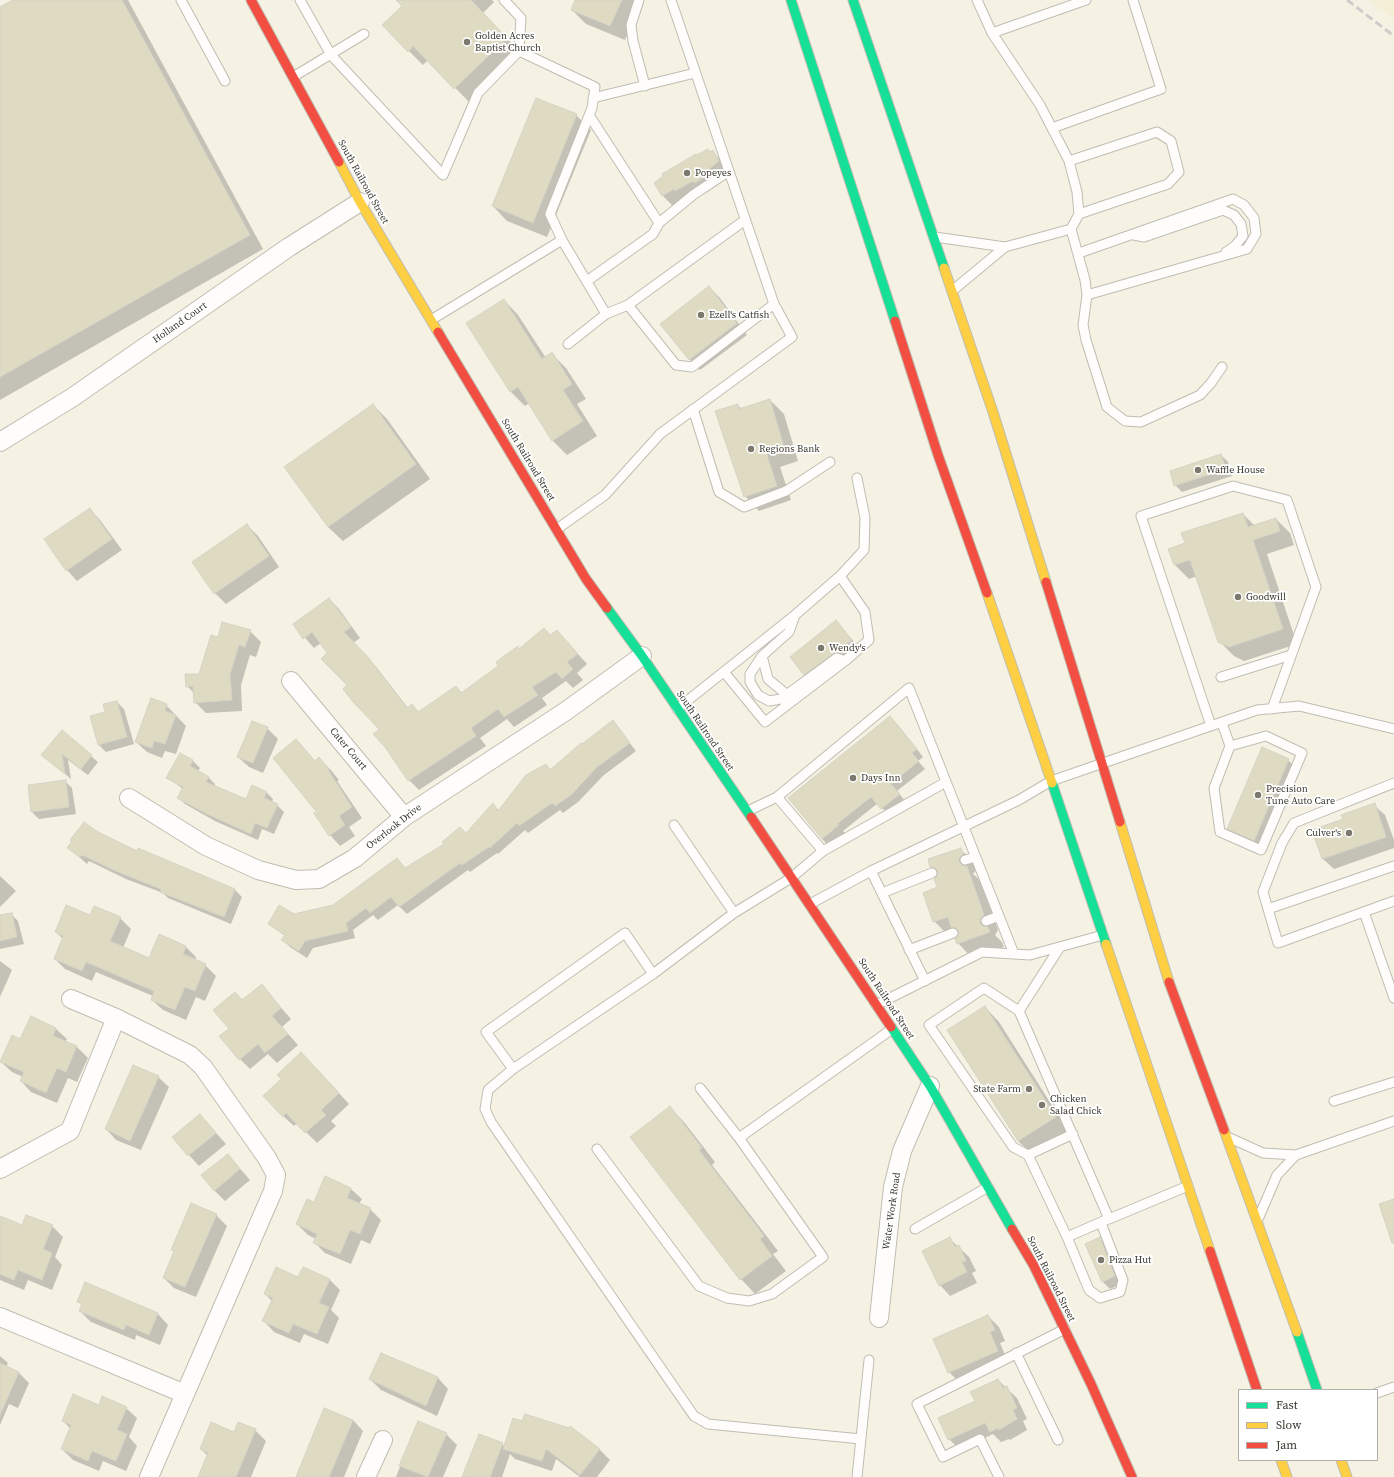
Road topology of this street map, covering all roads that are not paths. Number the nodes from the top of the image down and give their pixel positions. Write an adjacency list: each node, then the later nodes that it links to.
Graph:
1 (181, 0): 18 (lane)
2 (251, 0): 17 (main road, South Railroad Street)
3 (300, 0): 15 (lane)
4 (504, 0): 14 (lane)
5 (639, 0): 19 (lane)
6 (671, 0): 16 (lane)
7 (791, 0): 67 (main road)
8 (854, 0): 31 (main road)
9 (977, 0): 13 (lane)
10 (1086, 0): 13 (lane)
11 (1133, 0): 22 (lane)
12 (364, 34): 15 (lane)
13 (992, 34): 22 (lane)
14 (519, 51): 15 (lane); 20 (lane)
15 (331, 55): 17 (lane)
16 (695, 73): 19 (lane); 24 (lane)
17 (293, 77): 25 (main road, South Railroad Street)
18 (225, 82)
19 (645, 86): 20 (lane)
20 (593, 98): 21 (lane)
21 (589, 115): 28 (lane); 32 (lane)
22 (1052, 128): 23 (lane)
23 (1069, 161): 26 (lane); 26 (lane)
24 (729, 171): 27 (lane); 28 (lane)
25 (360, 202): 42 (main road, South Railroad Street); 46 (street, Holland Court)
26 (1079, 214): 29 (lane)
27 (745, 220): 39 (lane); 40 (lane)
28 (659, 223): 36 (lane)
29 (1071, 229): 33 (lane); 34 (lane)
30 (1132, 235): 34 (lane); 35 (lane); 35 (lane)
31 (933, 237): 33 (lane); 37 (main road)
32 (562, 240): 36 (lane); 42 (lane)
33 (1005, 247): 37 (lane)
34 (1079, 253): 38 (lane)
35 (1218, 258): 38 (lane)
36 (587, 281): 41 (lane)
37 (951, 292): 66 (main road)
38 (1087, 295): 44 (lane)
39 (774, 304): 40 (lane); 45 (lane)
40 (628, 305): 41 (lane)
41 (606, 314): 43 (lane)
42 (431, 320): 49 (main road, South Railroad Street)
43 (568, 344)
44 (1222, 366)
45 (693, 409): 47 (lane); 49 (lane)
46 (0, 442)
47 (830, 462)
48 (857, 478): 50 (lane)
49 (557, 529): 53 (main road, South Railroad Street)
50 (840, 576): 51 (lane); 55 (lane)
51 (795, 615): 54 (lane); 56 (lane)
52 (1291, 655): 57 (lane); 61 (lane); 63 (lane)
53 (642, 656): 60 (main road, South Railroad Street); 73 (street, Overlook Drive)
54 (762, 656): 59 (lane); 59 (lane)
55 (845, 660): 56 (lane); 59 (lane)
56 (724, 672): 60 (lane)
57 (1221, 677)
58 (291, 681): 73 (street, Cater Court)
59 (786, 694)
60 (676, 709): 72 (main road, South Railroad Street)
61 (1272, 709): 62 (lane); 64 (lane)
62 (1222, 723): 63 (lane); 65 (lane)
63 (1211, 726): 66 (lane)
64 (1394, 729)
65 (1230, 746): 65 (lane)
66 (1102, 765): 67 (lane); 111 (main road)
67 (1051, 781): 75 (lane); 92 (main road)
68 (946, 782): 70 (lane); 75 (lane); 76 (lane)
69 (1394, 783): 86 (lane)
70 (778, 797): 72 (lane); 76 (lane)
71 (129, 798): 73 (street, Overlook Drive)
72 (747, 812): 82 (main road, South Railroad Street)
73 (404, 817)
74 (674, 825): 88 (lane)
75 (963, 826): 77 (lane); 80 (lane)
76 (823, 851): 82 (lane)
77 (976, 857): 78 (lane); 89 (lane)
78 (965, 860)
79 (1394, 866): 86 (lane)
80 (871, 871): 83 (lane); 85 (lane)
81 (932, 873): 83 (lane)
82 (791, 878): 85 (main road, South Railroad Street); 88 (lane)
83 (882, 893): 94 (lane)
84 (1394, 901): 87 (lane)
85 (810, 904): 100 (main road, South Railroad Street)
86 (1268, 909): 87 (lane)
87 (1364, 912): 98 (lane)
88 (734, 913): 96 (lane)
89 (999, 916): 90 (lane); 95 (lane)
90 (986, 921)
91 (953, 933): 94 (lane)
92 (1103, 935): 93 (lane); 117 (main road)
93 (1060, 947): 95 (lane); 101 (lane)
94 (909, 950): 97 (lane)
95 (1014, 954): 97 (lane)
96 (653, 974): 104 (lane); 104 (lane)
97 (924, 981): 100 (lane)
98 (1394, 998)
99 (71, 999): 102 (street)
100 (876, 1005): 103 (main road, South Railroad Street)
101 (1020, 1011): 110 (lane); 114 (lane)
102 (116, 1018): 116 (street); 132 (street)
103 (892, 1029): 106 (main road, South Railroad Street); 112 (lane)
104 (513, 1069): 133 (lane)
105 (1394, 1082): 108 (lane)
106 (930, 1086): 118 (main road, South Railroad Street); 124 (street, Water Work Road)
107 (700, 1088): 112 (lane)
108 (1334, 1101)
109 (1394, 1121): 115 (lane)
110 (1073, 1134): 114 (lane); 120 (lane)
111 (1227, 1136): 115 (lane); 119 (main road)
112 (739, 1138): 113 (lane)
113 (597, 1149)
114 (1028, 1155): 122 (lane)
115 (1296, 1155): 119 (lane)
116 (0, 1169)
117 (1188, 1186): 120 (lane); 129 (main road)
118 (988, 1187): 121 (lane); 125 (main road, South Railroad Street)
119 (1258, 1220): 130 (main road)
120 (1105, 1221): 122 (lane); 122 (lane)
121 (915, 1229)
122 (1067, 1237)
123 (0, 1317): 132 (street)
124 (878, 1318)
125 (1065, 1329): 126 (lane); 142 (main road, South Railroad Street)
126 (1016, 1353): 135 (lane); 141 (lane)
127 (869, 1360): 133 (lane)
128 (1394, 1387): 131 (lane)
129 (1257, 1389)
130 (1317, 1389)
131 (1378, 1393)
132 (185, 1394): 138 (street)
133 (861, 1439): 140 (lane)
134 (383, 1440): 139 (street)
135 (1058, 1440)
136 (1281, 1461): 143 (main road)
137 (1342, 1461): 144 (main road)
138 (149, 1477)
139 (366, 1477)
140 (858, 1477)
141 (999, 1477)
142 (1132, 1477)
143 (1287, 1477)
144 (1347, 1477)

